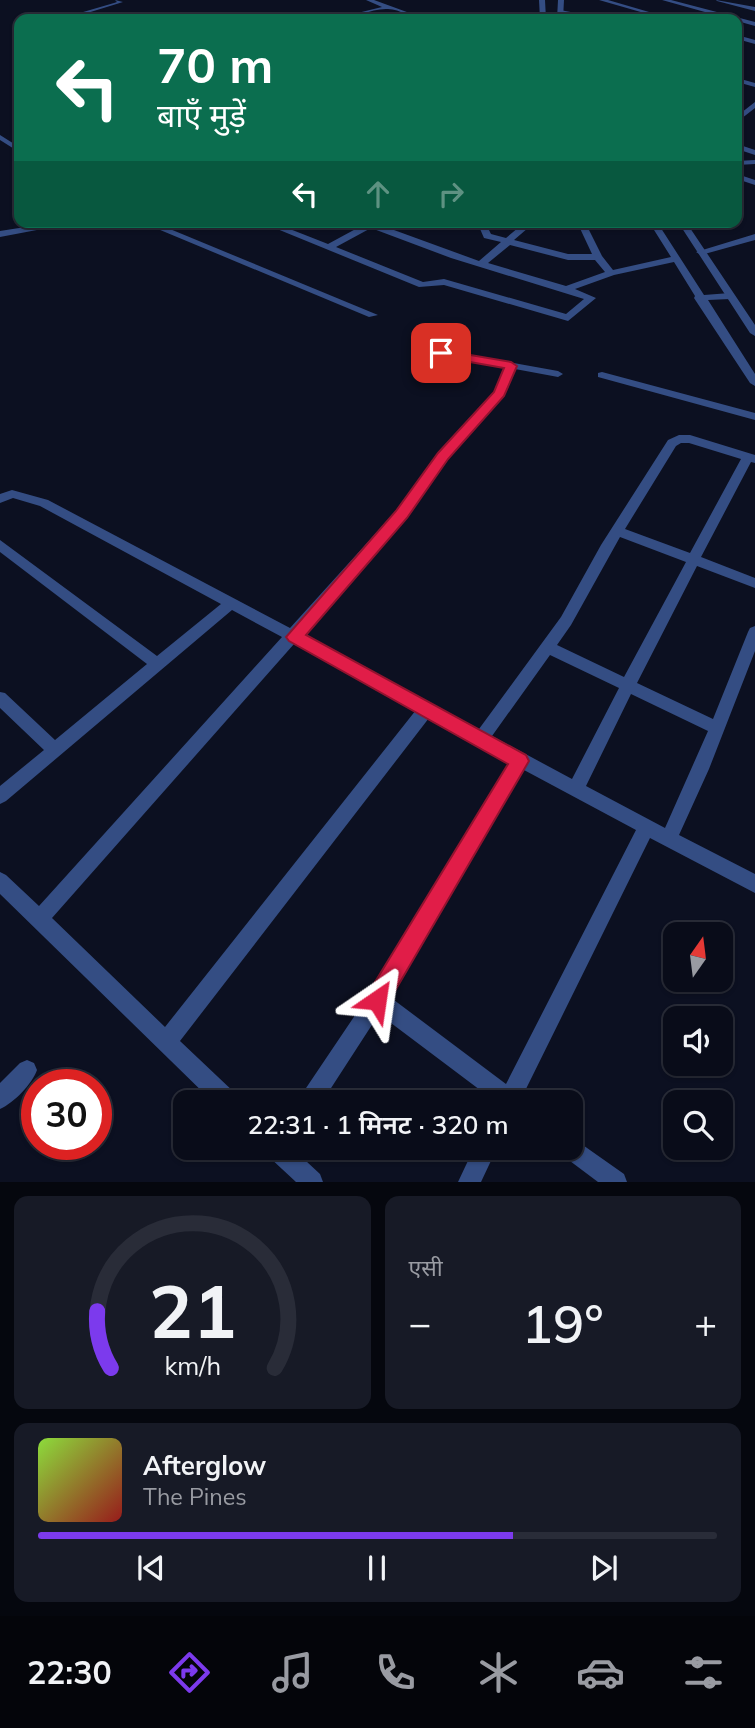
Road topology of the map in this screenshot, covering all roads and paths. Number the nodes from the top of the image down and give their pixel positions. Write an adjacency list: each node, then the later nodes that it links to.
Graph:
1 (118, 0): 10 (street)
2 (369, 0): 7 (street)
3 (602, 0): 13 (street)
4 (665, 0): 8 (street)
5 (719, 0): 9 (street)
6 (701, 3): 8 (street)
7 (387, 7): 11 (street); 12 (street)
8 (691, 7): 14 (street)
9 (755, 9)
10 (80, 14)
11 (357, 14)
12 (408, 14)
13 (652, 14)
14 (717, 14)
15 (38, 228): 25 (street)
16 (160, 228): 37 (street)
17 (279, 228): 28 (street)
18 (360, 228): 28 (street)
19 (378, 228): 32 (street)
20 (484, 228): 27 (street)
21 (524, 228): 27 (street)
22 (584, 228): 30 (street)
23 (657, 228): 31 (street)
24 (685, 228): 29 (street)
25 (0, 234)
26 (755, 237): 29 (street)
27 (510, 240): 30 (street); 32 (street)
28 (328, 248): 34 (street)
29 (701, 252): 35 (street)
30 (598, 257): 33 (street)
31 (675, 259): 33 (street); 36 (street)
32 (481, 264): 34 (street)
33 (611, 273): 34 (street)
34 (566, 289)
35 (730, 296): 36 (street); 38 (street)
36 (708, 298): 43 (street)
37 (373, 315)
38 (755, 333)
39 (441, 353): 40 (street)
40 (511, 366): 41 (street); 53 (street)
41 (558, 374)
42 (602, 374): 44 (street)
43 (755, 383)
44 (755, 417)
45 (752, 458): 47 (street); 49 (street)
46 (0, 499): 51 (street)
47 (618, 531): 49 (street); 54 (street)
48 (0, 545): 55 (street)
49 (693, 559): 50 (street); 56 (street)
50 (755, 583)
51 (232, 602): 53 (street); 55 (street)
52 (755, 632): 59 (street)
53 (295, 637): 58 (street); 69 (street)
54 (548, 647): 56 (street); 60 (street)
55 (157, 664): 61 (street)
56 (627, 687): 59 (street); 63 (street)
57 (0, 698): 61 (street)
58 (426, 709): 60 (street); 71 (street)
59 (717, 728): 66 (street)
60 (481, 739): 62 (street)
61 (55, 750): 64 (street)
62 (520, 761): 63 (street); 70 (street)
63 (575, 790): 65 (street)
64 (0, 796)
65 (646, 828): 66 (street); 76 (street)
66 (669, 839): 68 (street)
67 (0, 881): 69 (street)
68 (755, 884)
69 (38, 920): 71 (street)
70 (377, 1000): 74 (street); 75 (street)
71 (166, 1043): 73 (street)
72 (21, 1076): 77 (street)
73 (215, 1090)
74 (318, 1090)
75 (494, 1090)
76 (516, 1090)
77 (0, 1098)
78 (583, 1157): 83 (street)
79 (289, 1160): 81 (street)
80 (480, 1160): 82 (street)
81 (312, 1182)
82 (469, 1182)
83 (615, 1182)

